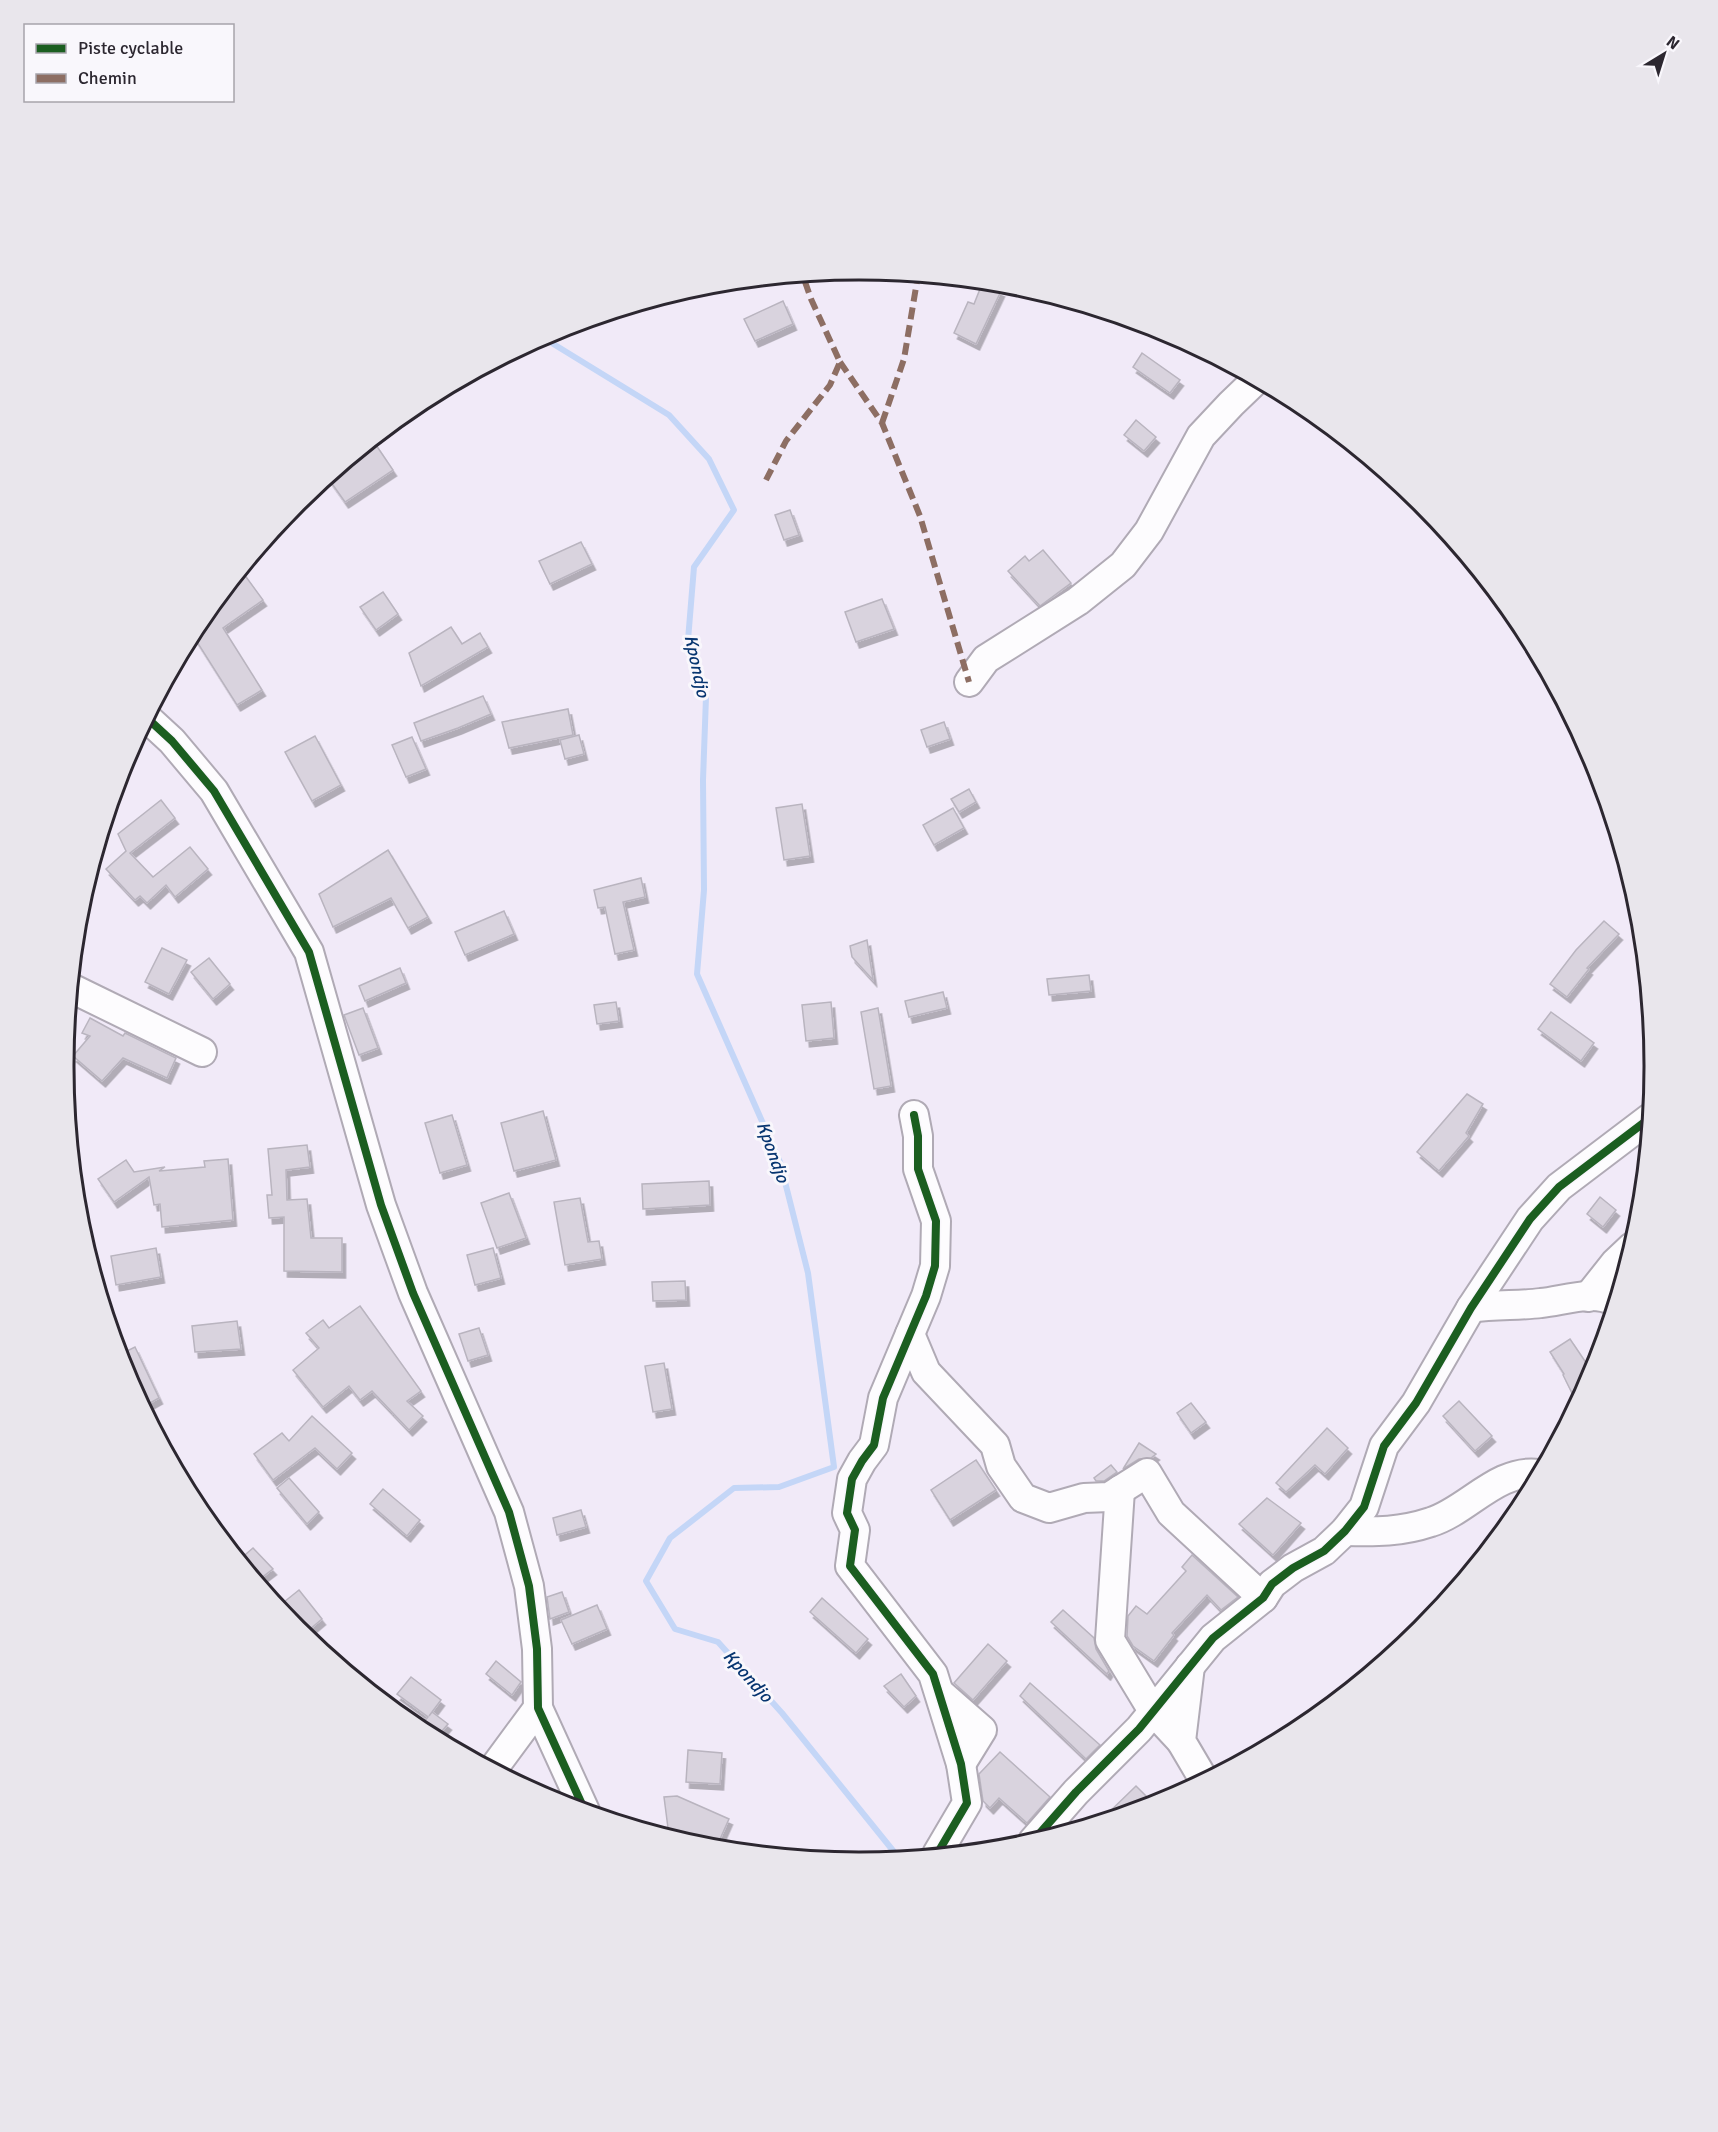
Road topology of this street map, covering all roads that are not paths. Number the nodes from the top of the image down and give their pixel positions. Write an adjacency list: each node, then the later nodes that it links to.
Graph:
1 (1251, 385): 2 (street)
2 (969, 682)
3 (153, 723): 17 (street)
4 (77, 991): 5 (street)
5 (202, 1052)
6 (914, 1115): 11 (street)
7 (1642, 1124): 10 (street)
8 (1620, 1258): 9 (street)
9 (1602, 1299): 10 (street)
10 (1471, 1308): 14 (street)
11 (910, 1334): 13 (street); 24 (street)
12 (1530, 1473): 14 (street)
13 (1120, 1490): 15 (street); 18 (street)
14 (1345, 1532): 15 (street)
15 (1263, 1598): 16 (street)
16 (1190, 1666): 18 (street); 19 (street)
17 (538, 1708): 20 (street); 22 (street)
18 (1154, 1711): 19 (street); 23 (street)
19 (1181, 1742): 21 (street)
20 (498, 1763)
21 (1200, 1773)
22 (580, 1800)
23 (1043, 1829)
24 (941, 1847)

